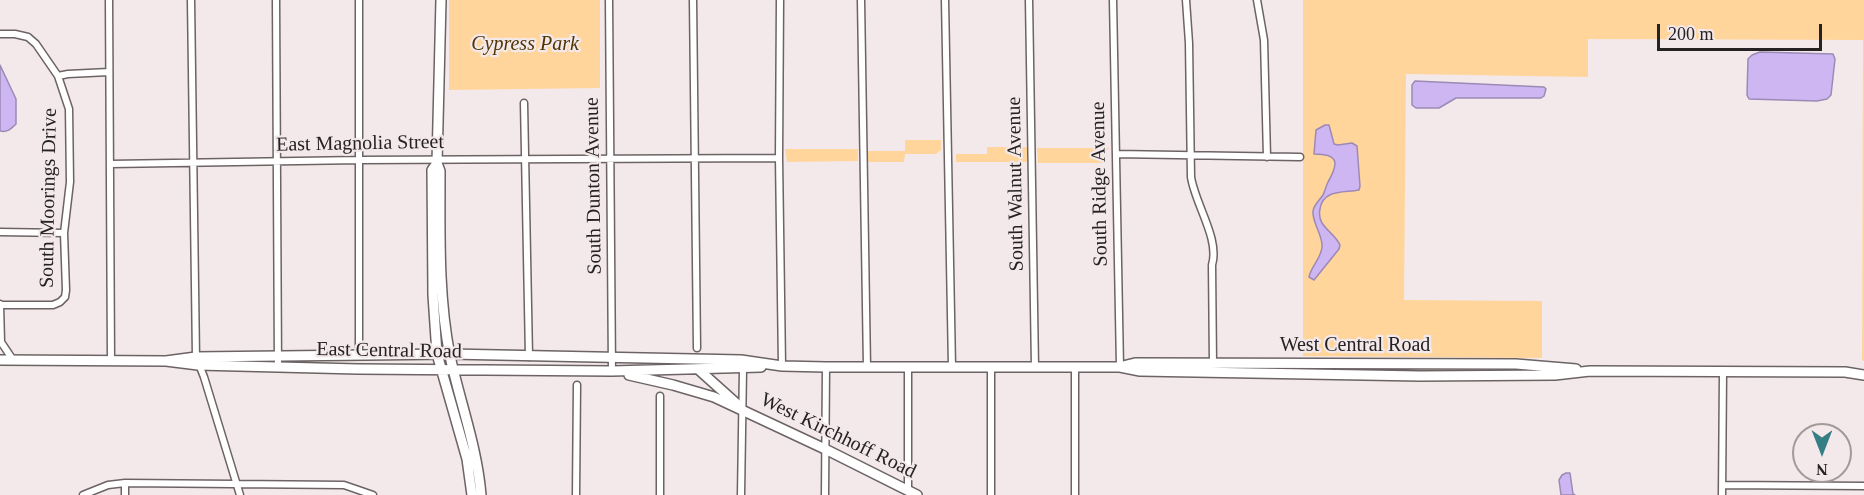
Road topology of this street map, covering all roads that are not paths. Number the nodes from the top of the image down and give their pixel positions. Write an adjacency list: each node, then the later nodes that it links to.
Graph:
1 (109, 0): 16 (street)
2 (191, 0): 30 (street)
3 (276, 0): 28 (street)
4 (359, 0): 27 (street)
5 (441, 0): 29 (main road)
6 (609, 0): 24 (street, South Dunton Avenue)
7 (693, 0): 25 (street)
8 (780, 0): 26 (street)
9 (861, 0): 51 (street)
10 (945, 0): 53 (street)
11 (1029, 0): 55 (street, South Walnut Avenue)
12 (1113, 0): 19 (street, South Ridge Avenue)
13 (1186, 0): 20 (street)
14 (1257, 0): 21 (street)
15 (0, 33): 17 (street, South Moorings Drive)
16 (109, 72): 17 (street); 31 (street)
17 (57, 76): 33 (street, South Moorings Drive)
18 (524, 103): 23 (street)
19 (1116, 154): 20 (street); 57 (street, South Ridge Avenue)
20 (1191, 155): 21 (street); 48 (street)
21 (1267, 157): 22 (street)
22 (1300, 157)
23 (525, 158): 24 (street, East Magnolia Street); 29 (street, East Magnolia Street); 41 (street)
24 (609, 158): 25 (street, East Magnolia Street); 42 (street, South Dunton Avenue)
25 (694, 158): 26 (street, East Magnolia Street); 36 (street)
26 (779, 158): 49 (street)
27 (360, 160): 28 (street, East Magnolia Street); 29 (street, East Magnolia Street); 39 (street)
28 (277, 161): 30 (street, East Magnolia Street); 40 (street)
29 (437, 161): 37 (main road); 38 (main road)
30 (194, 162): 31 (street, East Magnolia Street); 47 (street)
31 (111, 164): 46 (street)
32 (0, 232): 33 (street)
33 (64, 233): 34 (street, South Moorings Drive)
34 (0, 305): 35 (street)
35 (1, 343): 44 (street)
36 (697, 348)
37 (437, 354): 38 (main road, East Central Road); 39 (main road, East Central Road); 60 (main road)
38 (450, 354): 41 (main road, East Central Road); 61 (main road)
39 (359, 356): 40 (main road, East Central Road)
40 (278, 357): 47 (main road, East Central Road); 58 (street)
41 (529, 357): 42 (main road, East Central Road)
42 (612, 359): 45 (main road, West Central Road); 64 (street, South Dunton Avenue)
43 (0, 360): 44 (main road, East Central Road)
44 (13, 360): 46 (main road, East Central Road)
45 (678, 360): 49 (main road, West Central Road); 62 (main road, West Kirchhoff Road)
46 (111, 361): 47 (main road, East Central Road)
47 (197, 361): 58 (main road, East Central Road); 74 (street)
48 (1213, 364): 57 (main road, West Central Road); 65 (main road, West Central Road)
49 (782, 366): 50 (main road, West Central Road); 59 (main road, West Central Road)
50 (826, 367): 51 (main road, West Central Road); 72 (street)
51 (867, 367): 52 (main road, West Central Road)
52 (908, 367): 53 (main road, West Central Road); 78 (street)
53 (952, 367): 54 (main road, West Central Road)
54 (991, 367): 55 (main road, West Central Road); 89 (street)
55 (1035, 367): 56 (main road, West Central Road)
56 (1074, 367): 57 (main road, West Central Road); 90 (street)
57 (1120, 367): 65 (main road, West Central Road)
58 (278, 368): 60 (main road, East Central Road)
59 (743, 369): 62 (main road, West Central Road); 71 (street)
60 (441, 370): 61 (main road, East Central Road); 83 (main road)
61 (454, 370): 64 (main road, East Central Road); 84 (main road)
62 (699, 370): 64 (main road, West Central Road); 71 (main road, West Kirchhoff Road)
63 (1864, 370): 67 (main road, West Central Road)
64 (612, 371): 71 (main road, West Kirchhoff Road)
65 (1590, 371): 66 (main road, West Central Road)
66 (1723, 372): 67 (main road, West Central Road); 75 (street)
67 (1845, 372): 68 (main road, West Central Road)
68 (1864, 375)
69 (577, 385): 85 (street)
70 (660, 396): 86 (street)
71 (743, 410): 72 (main road, West Kirchhoff Road); 87 (street)
72 (825, 449): 78 (main road, West Kirchhoff Road); 88 (street)
73 (126, 483): 74 (street); 79 (street); 80 (street)
74 (237, 484): 77 (street); 81 (street)
75 (1722, 485): 76 (street); 91 (street)
76 (1864, 486)
77 (358, 492): 82 (street)
78 (911, 494)
79 (84, 495)
80 (125, 495)
81 (240, 495)
82 (373, 495)
83 (472, 495)
84 (481, 495)
85 (576, 495)
86 (660, 495)
87 (741, 495)
88 (825, 495)
89 (991, 495)
90 (1075, 495)
91 (1722, 495)

